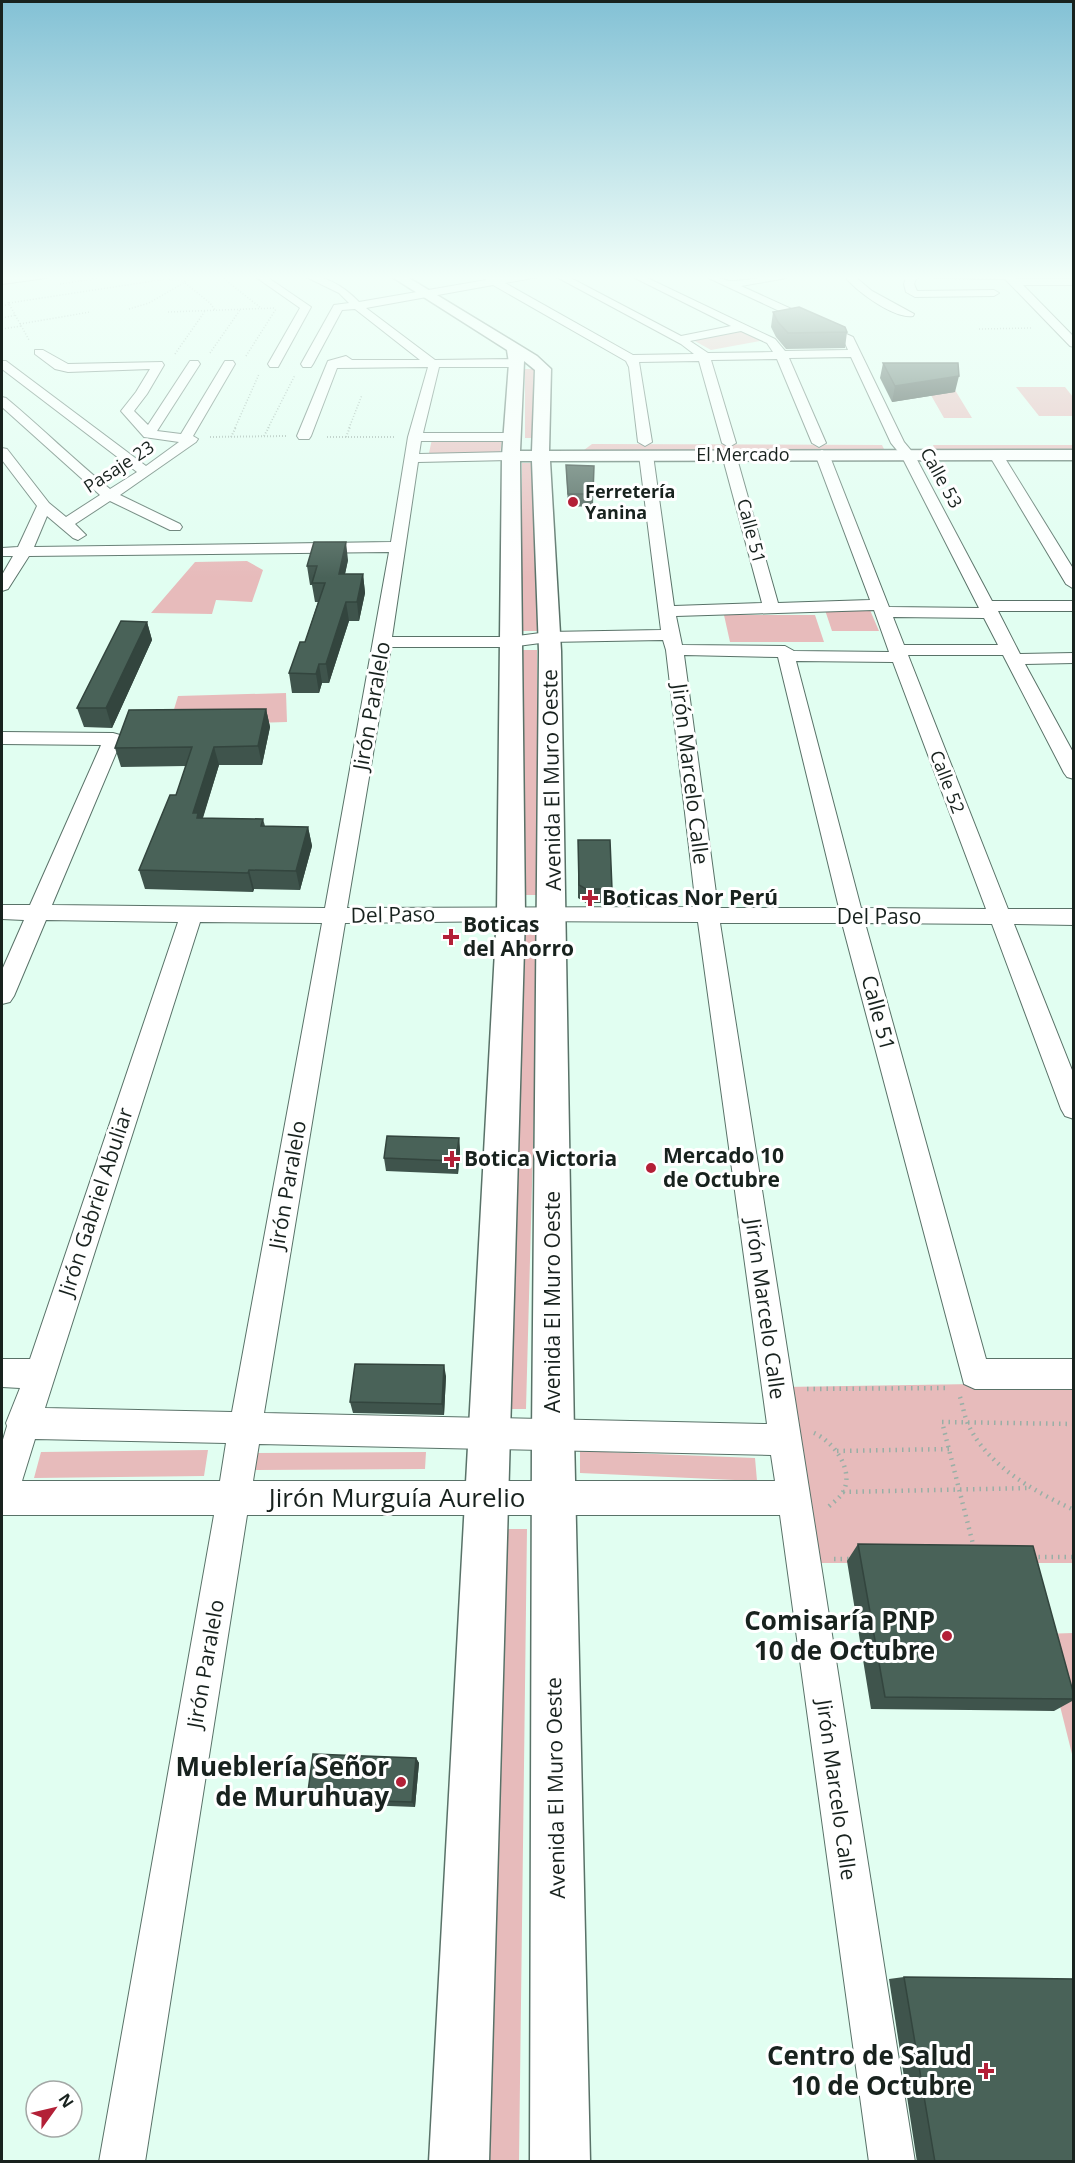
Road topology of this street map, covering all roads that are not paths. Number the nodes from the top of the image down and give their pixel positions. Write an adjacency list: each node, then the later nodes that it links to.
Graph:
1 (18, 376): 27 (street)
2 (152, 376): 14 (street)
3 (186, 376): 14 (street)
4 (228, 376): 16 (street)
5 (327, 376): 15 (street)
6 (421, 376): 18 (street, Jirón Paralelo)
7 (518, 376): 19 (main road, Avenida El Muro Oeste)
8 (541, 376): 19 (main road, Avenida El Muro Oeste)
9 (636, 376): 20 (street, Jirón Marcelo Calle)
10 (709, 376): 21 (street, Calle 51)
11 (790, 376): 22 (street, Calle 52)
12 (868, 376): 23 (street, Calle 53)
13 (2, 401): 28 (street)
14 (149, 434): 16 (street)
15 (304, 436)
16 (188, 439): 27 (street, Pasaje 23)
17 (1074, 442): 23 (main road, El Mercado)
18 (414, 447): 19 (street, El Mercado); 19 (street); 34 (street, Jirón Paralelo)
19 (523, 447): 20 (main road, El Mercado); 44 (main road, Avenida El Muro Oeste); 46 (main road, Avenida El Muro Oeste)
20 (646, 449): 21 (main road, El Mercado); 43 (street, Jirón Marcelo Calle)
21 (729, 449): 22 (main road, El Mercado); 40 (street, Calle 51)
22 (820, 449): 23 (main road, El Mercado); 41 (street, Calle 52)
23 (902, 449): 25 (main road, El Mercado); 42 (street, Calle 53)
24 (2, 452): 29 (street)
25 (996, 455): 26 (main road, El Mercado); 37 (street)
26 (1074, 455)
27 (146, 472): 28 (street, Pasaje 23)
28 (108, 495): 30 (street, Pasaje 23); 31 (street)
29 (44, 506): 30 (street); 33 (street)
30 (65, 524): 32 (street)
31 (175, 527)
32 (78, 535): 33 (street); 35 (street)
33 (26, 547): 35 (street); 36 (street); 38 (street)
34 (396, 547): 35 (street); 45 (street, Jirón Paralelo)
35 (98, 551)
36 (2, 552)
37 (1074, 584)
38 (2, 586)
39 (1074, 606): 42 (street)
40 (771, 607): 41 (street); 43 (street)
41 (880, 608): 42 (street); 48 (street, Calle 52)
42 (990, 610): 49 (street, Calle 53)
43 (671, 632): 44 (street); 47 (street); 59 (street, Jirón Marcelo Calle)
44 (548, 637): 46 (street); 57 (main road, Avenida El Muro Oeste)
45 (383, 642): 46 (street); 58 (street, Jirón Paralelo)
46 (510, 642): 56 (main road, Avenida El Muro Oeste)
47 (785, 653): 48 (street); 60 (street, Calle 51)
48 (899, 653): 49 (street); 61 (street, Calle 52)
49 (1010, 654): 50 (street); 52 (street, Calle 53)
50 (1074, 658)
51 (2, 738): 54 (street)
52 (1074, 773)
53 (2, 912): 54 (street, Del Paso)
54 (39, 912): 55 (street, Del Paso); 63 (street)
55 (192, 913): 58 (street, Del Paso); 66 (street, Jirón Gabriel Abuliar)
56 (511, 914): 57 (street, Del Paso); 58 (street, Del Paso); 70 (main road, Avenida El Muro Oeste)
57 (553, 914): 59 (street, Del Paso); 72 (main road, Avenida El Muro Oeste)
58 (336, 916): 69 (street, Jirón Paralelo)
59 (708, 916): 60 (street, Del Paso); 71 (street, Jirón Marcelo Calle)
60 (852, 917): 61 (street, Del Paso); 67 (street, Calle 51)
61 (998, 917): 62 (street, Del Paso); 64 (street, Calle 52)
62 (1074, 917)
63 (2, 996)
64 (1074, 1109)
65 (2, 1373): 66 (street)
66 (39, 1374): 68 (street, Jirón Gabriel Abuliar)
67 (1074, 1374)
68 (22, 1424): 69 (street); 73 (street, Jirón Gabriel Abuliar)
69 (245, 1428): 70 (street); 75 (street, Jirón Paralelo)
70 (488, 1434): 72 (street); 76 (main road, Avenida El Muro Oeste)
71 (794, 1434): 72 (street); 78 (street, Jirón Marcelo Calle)
72 (553, 1435): 77 (main road, Avenida El Muro Oeste)
73 (2, 1491)
74 (2, 1498): 75 (street, Jirón Murguía Aurelio)
75 (234, 1498): 76 (street, Jirón Murguía Aurelio); 79 (street, Jirón Paralelo)
76 (485, 1498): 77 (street, Jirón Murguía Aurelio); 80 (main road, Avenida El Muro Oeste)
77 (553, 1498): 78 (street, Jirón Murguía Aurelio); 81 (main road, Avenida El Muro Oeste)
78 (807, 1504): 82 (street, Jirón Marcelo Calle)
79 (122, 2162)
80 (459, 2162)
81 (560, 2162)
82 (892, 2162)

